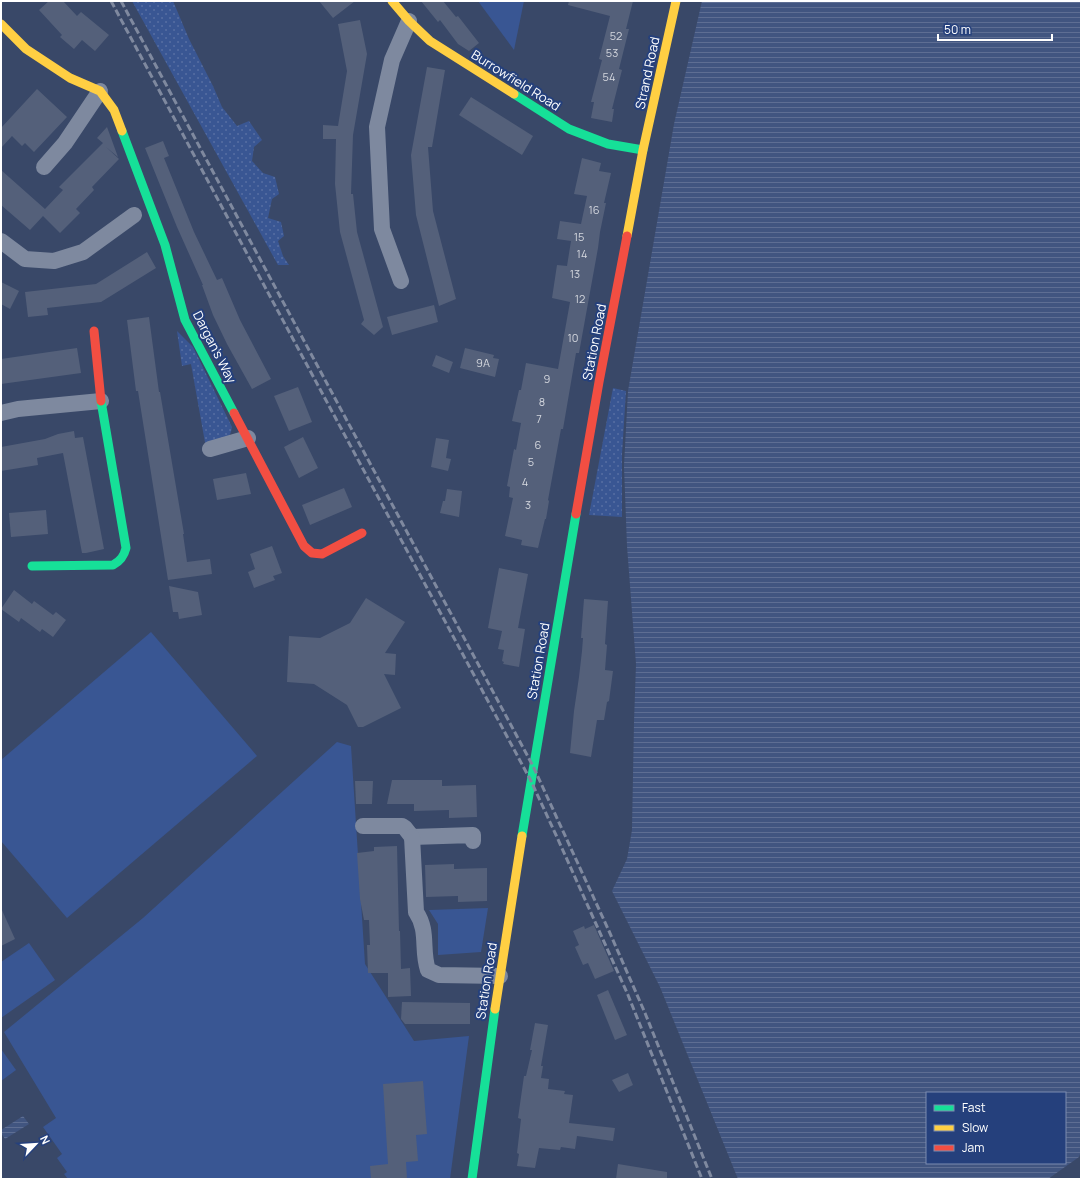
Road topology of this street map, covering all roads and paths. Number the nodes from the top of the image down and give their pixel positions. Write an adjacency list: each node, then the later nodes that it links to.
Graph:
1 (392, 1): 3 (street, Burrowfield Road)
2 (676, 1): 6 (street, Strand Road)
3 (409, 22): 6 (street, Burrowfield Road); 10 (street)
4 (1, 24): 5 (street)
5 (100, 91): 7 (street); 14 (street, Dargan's Way)
6 (643, 150): 21 (street, Station Road)
7 (44, 167)
8 (134, 215): 9 (street)
9 (1, 241)
10 (400, 281)
11 (94, 331): 12 (street)
12 (101, 401): 13 (street); 17 (street)
13 (1, 413)
14 (248, 438): 15 (street); 16 (street, Dargan's Way)
15 (210, 449)
16 (362, 533)
17 (32, 566)
18 (364, 826): 19 (street)
19 (412, 837): 20 (street); 21 (street)
20 (473, 841)
21 (500, 976): 22 (street, Station Road)
22 (472, 1179)

